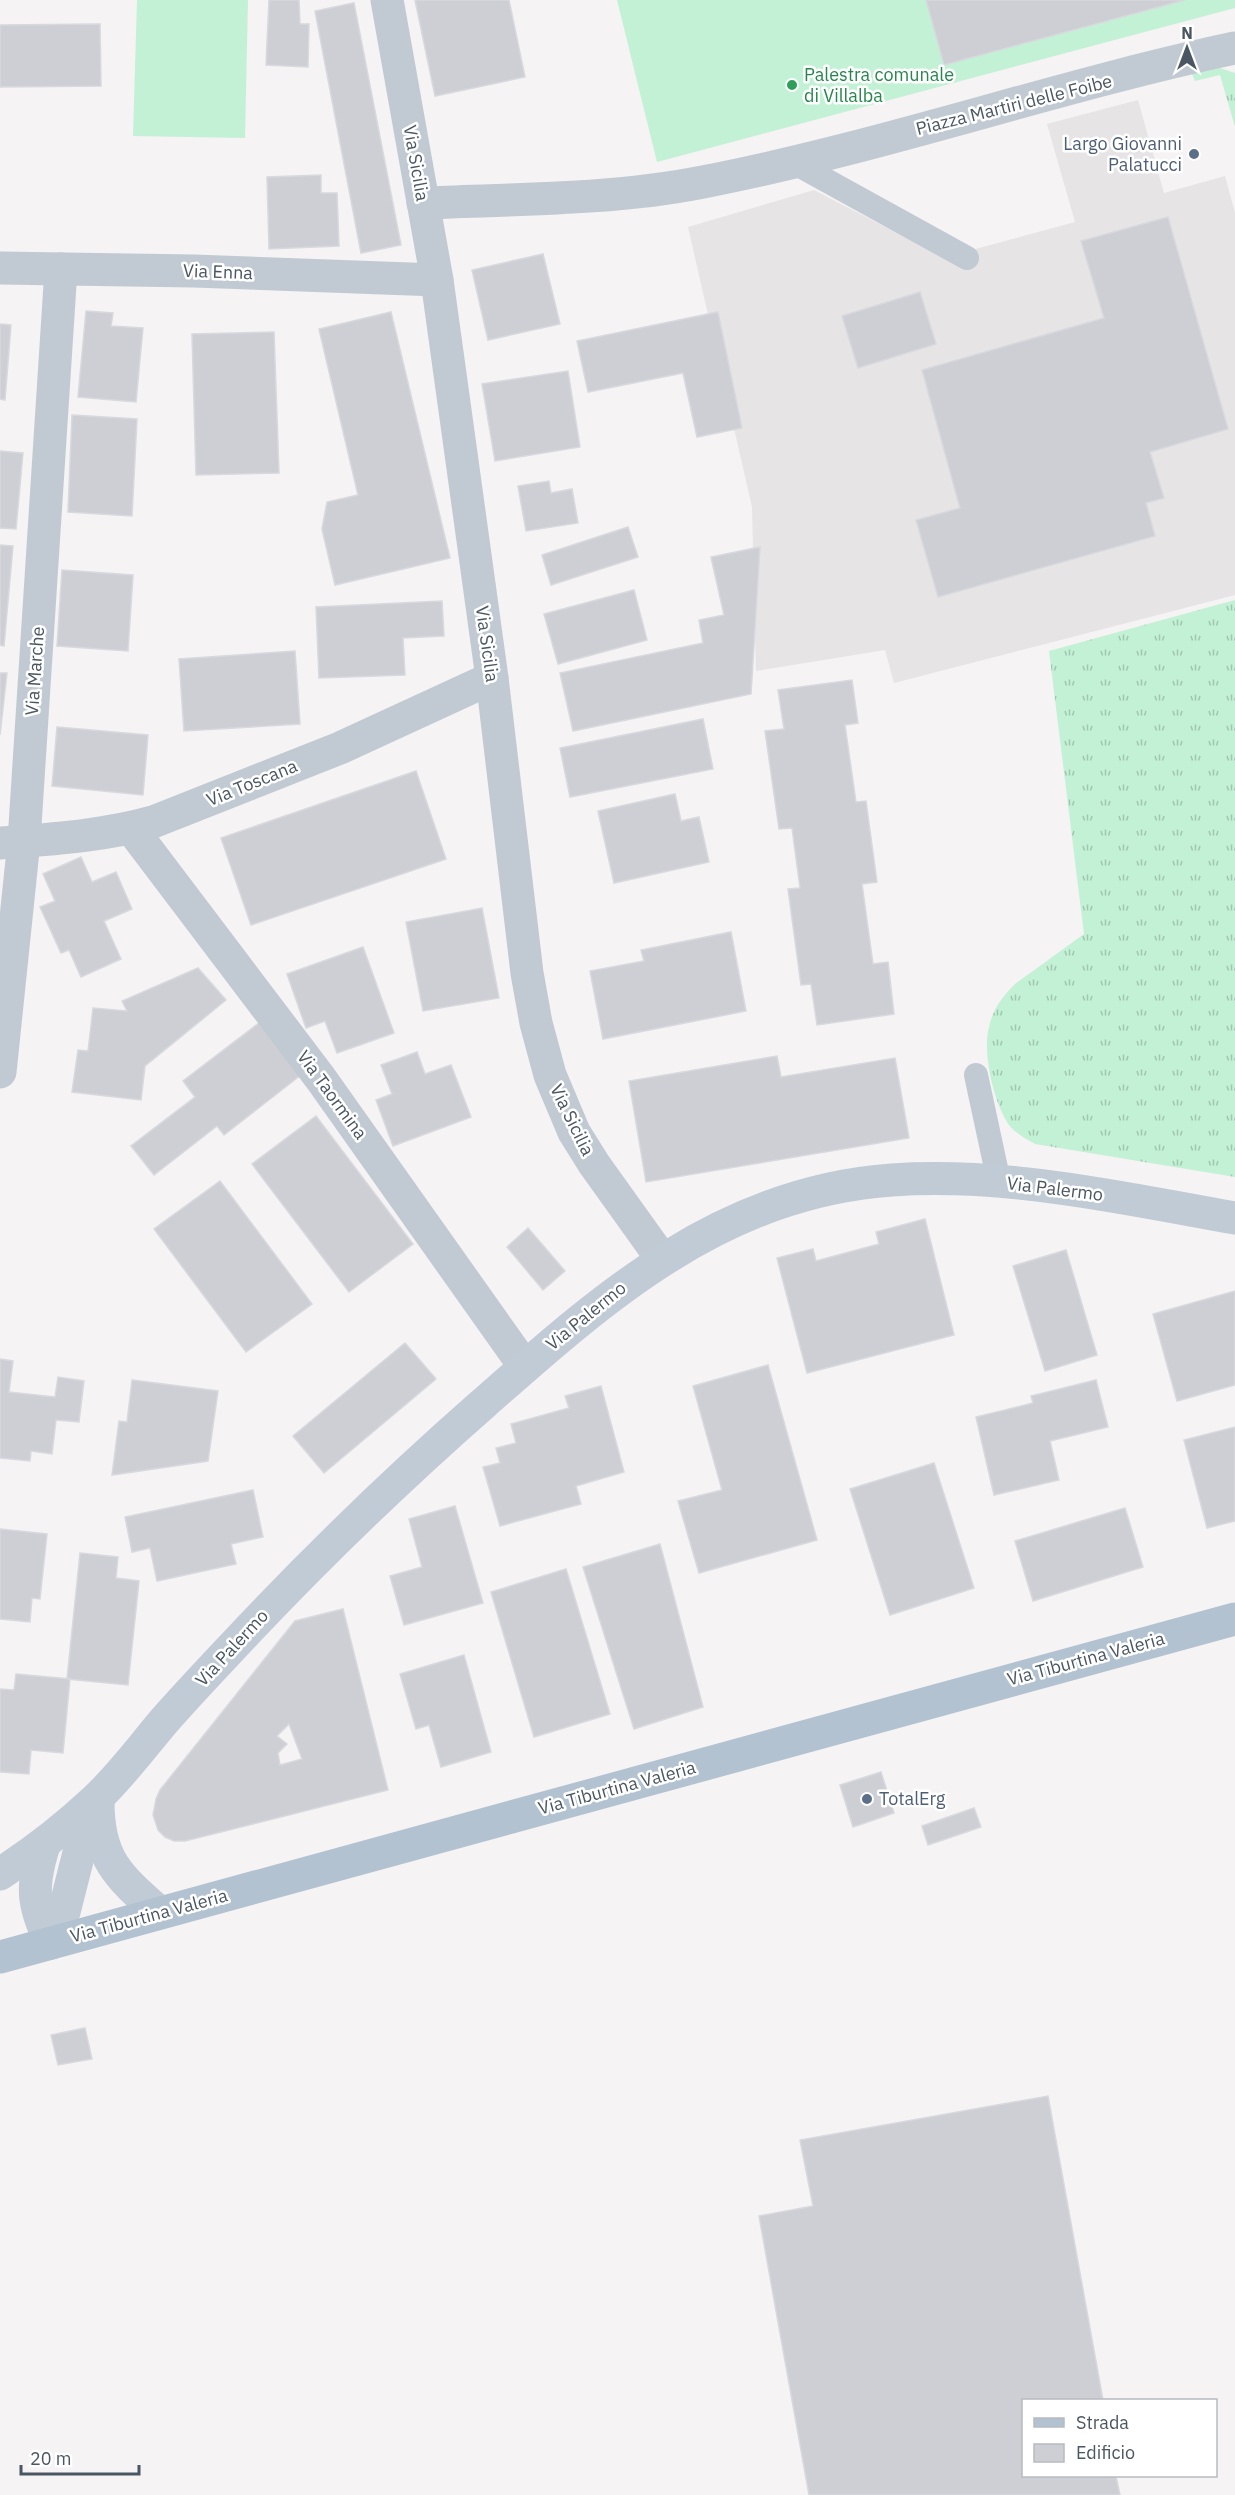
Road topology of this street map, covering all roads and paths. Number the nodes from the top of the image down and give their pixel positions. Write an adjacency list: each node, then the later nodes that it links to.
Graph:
1 (387, 0): 4 (street, Via Sicilia)
2 (1235, 48): 3 (street, Piazza Martiri delle Foibe)
3 (793, 162): 4 (street, Piazza Martiri delle Foibe); 5 (lane)
4 (423, 203): 8 (street, Via Sicilia)
5 (967, 258)
6 (0, 268): 7 (street, Via Enna)
7 (61, 269): 8 (street, Via Enna); 11 (street, Via Marche)
8 (437, 280): 9 (street, Via Sicilia)
9 (492, 678): 10 (street, Via Toscana); 16 (street, Via Sicilia)
10 (131, 828): 11 (street, Via Toscana); 17 (street, Via Taormina)
11 (12, 842): 12 (street, Via Marche)
12 (0, 1072)
13 (976, 1076): 14 (lane)
14 (999, 1182): 15 (street, Via Palermo); 16 (street, Via Palermo)
15 (1235, 1218)
16 (662, 1259): 17 (street, Via Palermo)
17 (525, 1367): 19 (street, Via Palermo)
18 (1235, 1619): 22 (main road, Via Tiburtina Valeria)
19 (98, 1797): 20 (street, Via Palermo); 22 (street); 23 (street, Via Palermo)
20 (44, 1845): 21 (street, Via Palermo); 23 (street)
21 (0, 1874)
22 (160, 1913): 23 (main road, Via Tiburtina Valeria)
23 (51, 1942): 24 (main road, Via Tiburtina Valeria)
24 (0, 1957)

